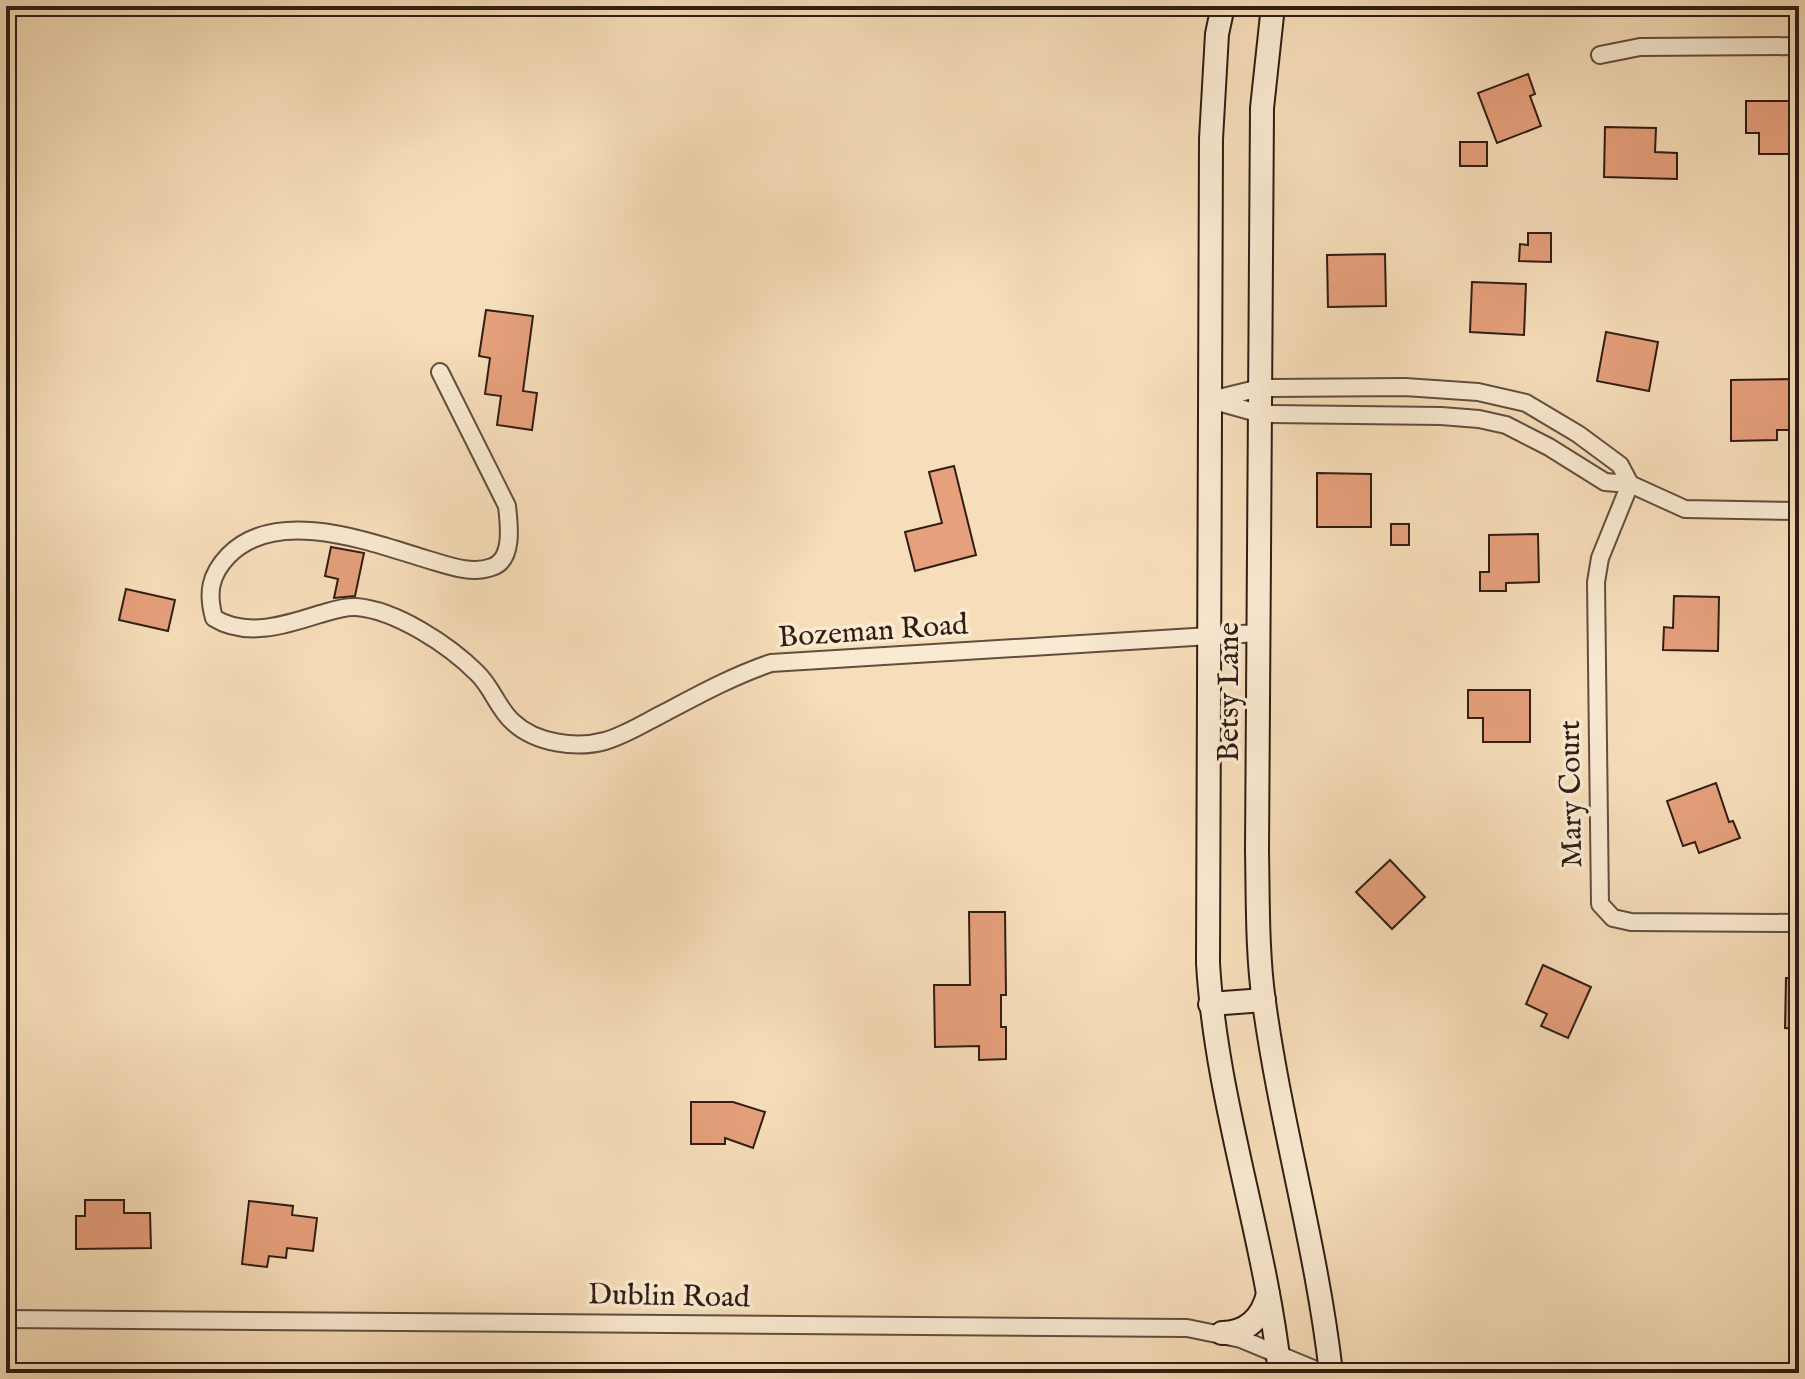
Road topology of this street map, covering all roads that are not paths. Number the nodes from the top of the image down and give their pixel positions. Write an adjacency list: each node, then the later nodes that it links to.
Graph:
1 (1223, 6): 9 (main road, Betsy Lane)
2 (1273, 6): 7 (main road, Betsy Lane)
3 (1799, 46): 4 (street)
4 (1600, 55)
5 (440, 372): 16 (street, Bozeman Road)
6 (1360, 387): 7 (street); 8 (street); 11 (street)
7 (1260, 388): 9 (street); 10 (main road, Betsy Lane)
8 (1505, 398): 12 (street); 13 (street)
9 (1211, 400): 10 (street); 16 (main road, Betsy Lane)
10 (1261, 414): 11 (street); 15 (main road, Betsy Lane)
11 (1361, 415): 12 (street)
12 (1496, 423): 13 (street)
13 (1630, 484): 14 (street); 17 (street, Mary Court)
14 (1799, 511)
15 (1258, 633): 16 (street, Bozeman Road); 18 (main road, Betsy Lane)
16 (1209, 637): 19 (main road, Betsy Lane)
17 (1799, 923)
18 (1264, 1000): 19 (main road); 25 (main road, Betsy Lane)
19 (1210, 1004): 20 (main road, Betsy Lane)
20 (1268, 1294): 22 (main road); 23 (main road, Betsy Lane)
21 (6, 1319): 22 (street, Dublin Road)
22 (1222, 1333): 23 (street, Dublin Road)
23 (1279, 1363): 24 (street, Dublin Road)
24 (1323, 1373)
25 (1331, 1373)

